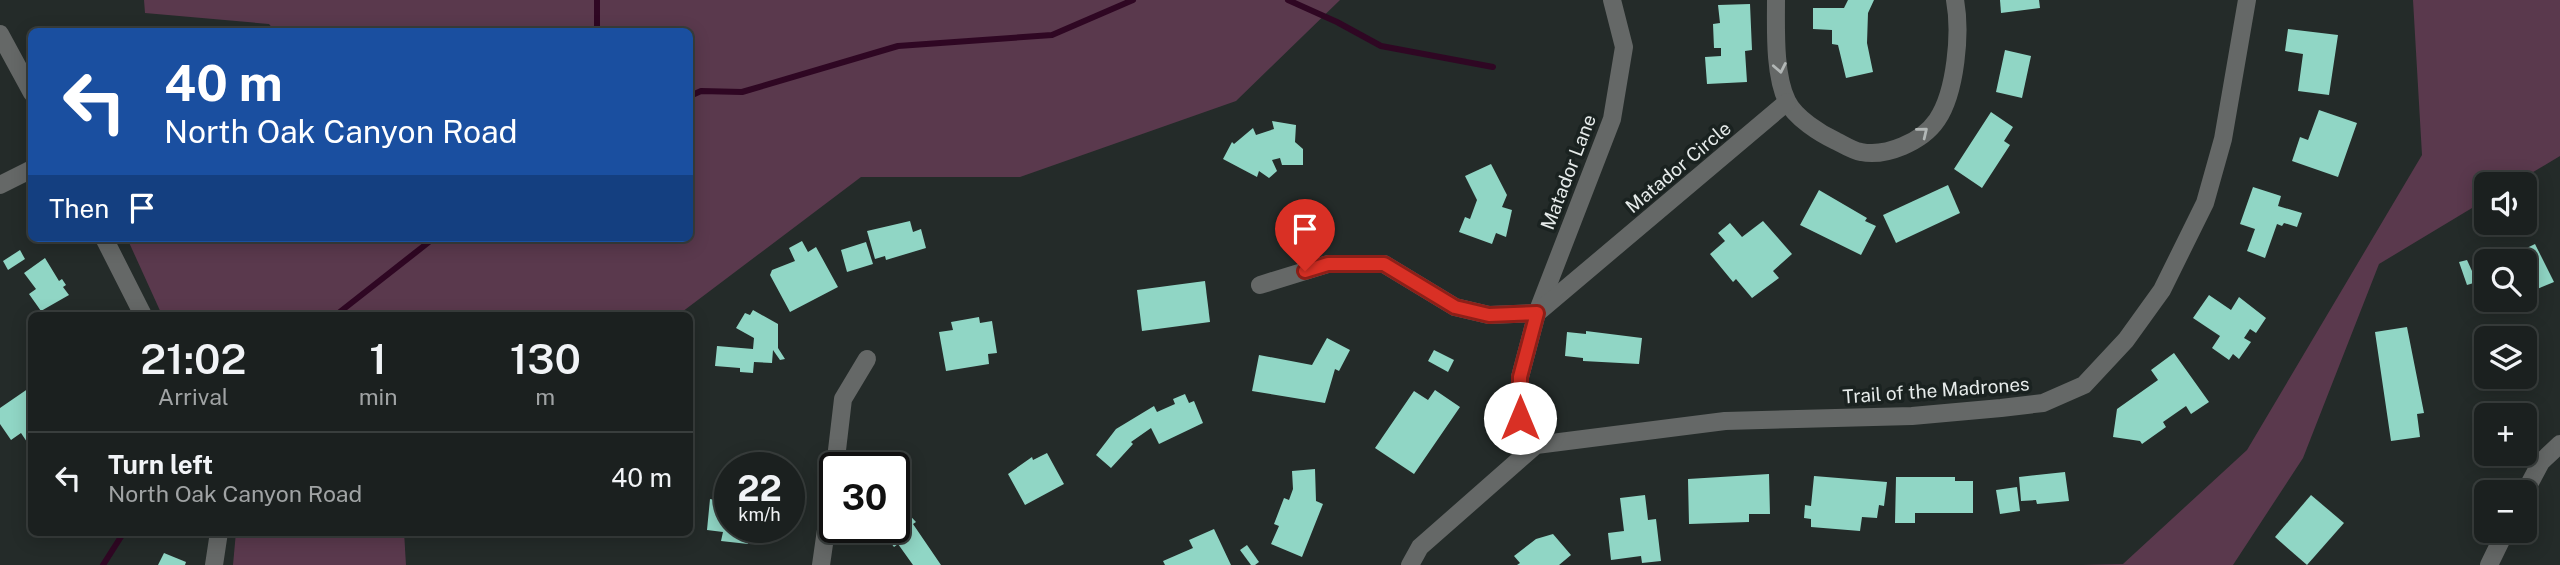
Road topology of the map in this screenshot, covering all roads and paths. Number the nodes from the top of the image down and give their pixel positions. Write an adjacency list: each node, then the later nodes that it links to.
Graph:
1 (1612, 0): 13 (street, Matador Lane)
2 (1776, 0): 7 (street, one-way to 7)
3 (1955, 0): 7 (street, one-way to 3)
4 (2246, 0): 16 (street, Trail of the Madrones)
5 (0, 34): 6 (street)
6 (28, 86)
7 (1787, 102): 13 (street, Matador Circle)
8 (28, 171): 9 (street)
9 (0, 185)
10 (106, 242): 12 (street)
11 (1260, 285): 13 (street)
12 (141, 312)
13 (1537, 313): 16 (street, Matador Lane)
14 (867, 359): 17 (street)
15 (2560, 444): 18 (street)
16 (1536, 445): 24 (street)
17 (837, 452)
18 (2531, 480)
19 (218, 536): 22 (street)
20 (824, 543): 23 (street)
21 (2499, 543): 25 (street)
22 (214, 565)
23 (821, 565)
24 (1410, 565)
25 (2488, 565)

